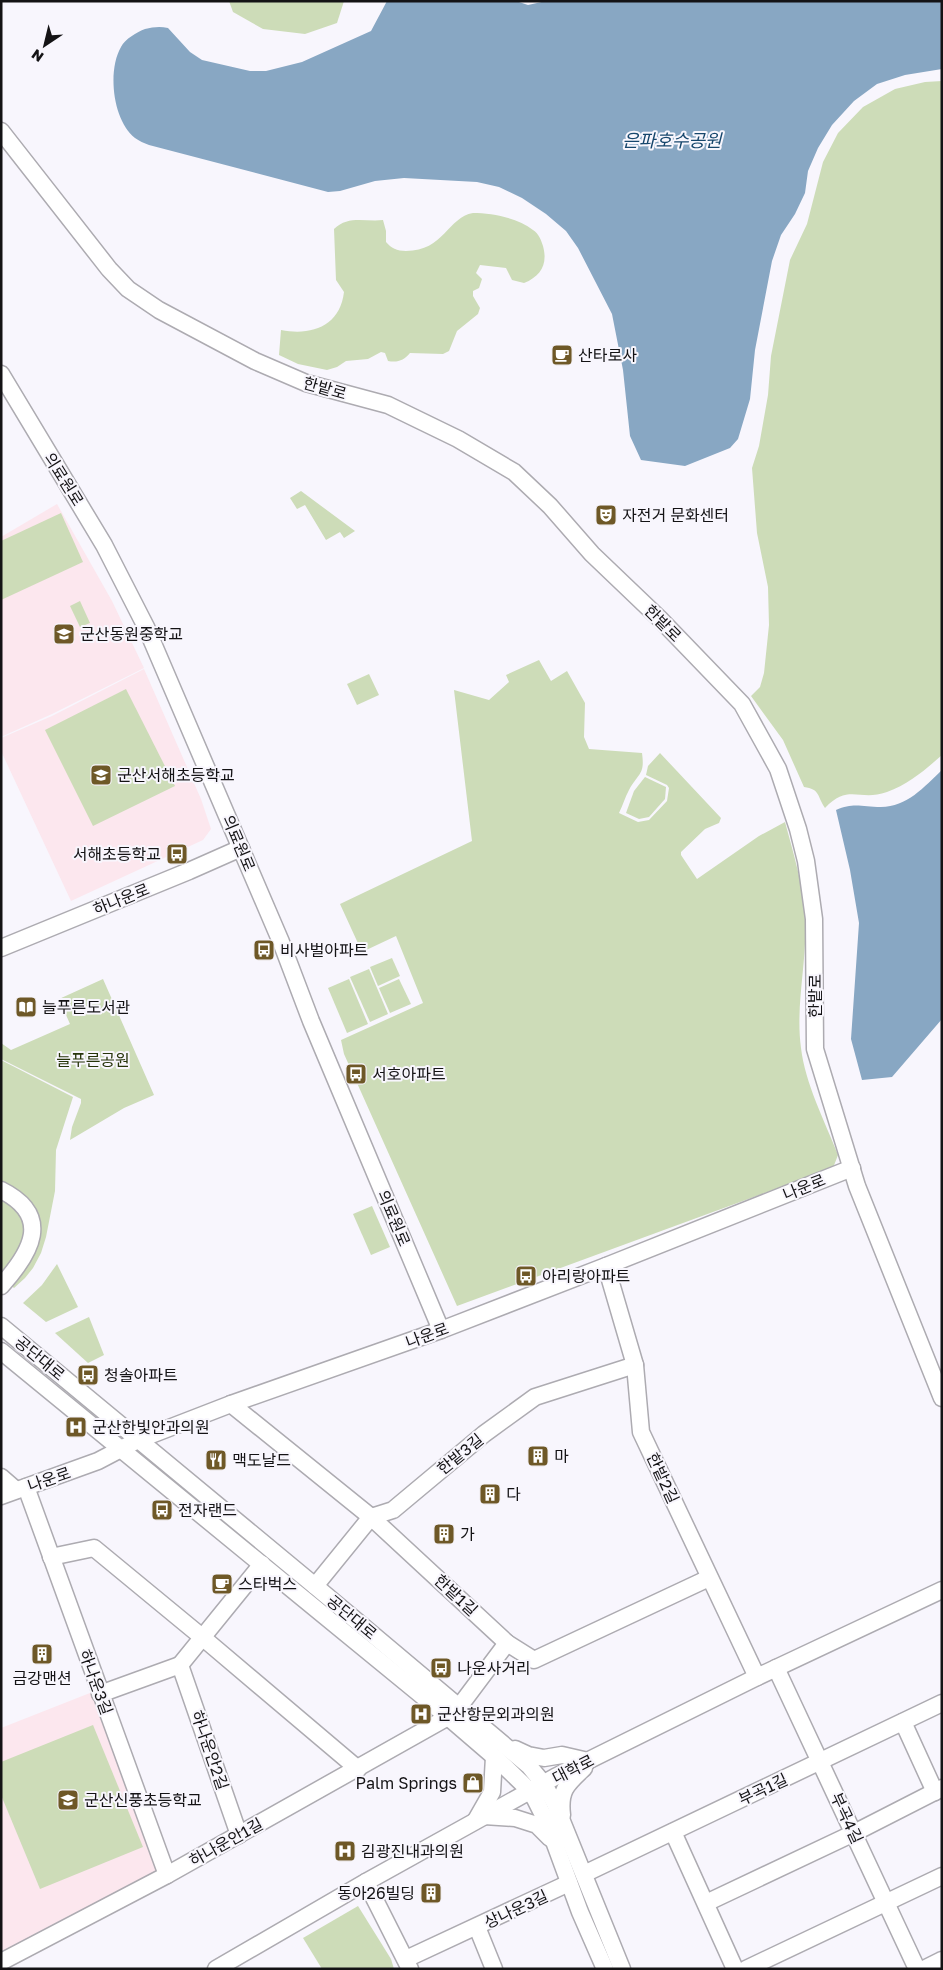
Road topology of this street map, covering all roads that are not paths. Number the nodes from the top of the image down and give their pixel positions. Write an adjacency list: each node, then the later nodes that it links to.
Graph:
1 (1, 131): 5 (street, 한밭로)
2 (1, 374): 3 (street, 의료원로)
3 (240, 848): 4 (street, 하나운로); 10 (street, 의료원로)
4 (1, 948)
5 (852, 1168): 7 (street, 나운로); 13 (street, 한밭로)
6 (1, 1190): 8 (street)
7 (606, 1266): 10 (street, 나운로); 12 (street, 한밭2길)
8 (1, 1286)
9 (1, 1326): 15 (street, 공단대로)
10 (441, 1330): 14 (street, 나운로)
11 (1, 1351): 16 (street, 공단대로)
12 (635, 1365): 19 (street, 한밭3길); 22 (street, 한밭2길)
13 (942, 1398)
14 (231, 1404): 15 (street, 나운로); 19 (street, 한밭1길)
15 (138, 1440): 16 (street, 나운로); 23 (street, 공단대로)
16 (122, 1450): 18 (street, 나운로); 21 (street, 공단대로)
17 (1, 1477): 18 (street)
18 (14, 1491): 20 (street, 하나운3길)
19 (371, 1517): 23 (street); 26 (street, 한밭1길)
20 (51, 1557): 25 (street); 30 (street, 하나운3길)
21 (262, 1564): 25 (street); 32 (street, 공단대로)
22 (709, 1578): 26 (street, 한밭1길); 29 (street, 한밭2길)
23 (314, 1586): 32 (street, 공단대로)
24 (942, 1590): 28 (street, 대학로)
25 (202, 1637): 27 (street); 37 (street)
26 (507, 1643): 32 (street)
27 (180, 1664): 30 (street); 44 (street, 하나운안2길)
28 (776, 1668): 29 (street, 대학로); 36 (street, 부곡4길)
29 (757, 1677): 35 (street, 대학로)
30 (100, 1694): 47 (street, 하나운3길)
31 (942, 1703): 33 (street, 부곡1길)
32 (454, 1712): 34 (street, 공단대로); 37 (street, 하나운안1길)
33 (903, 1722): 36 (street, 부곡1길); 39 (street)
34 (499, 1751): 35 (street); 38 (street, 공단대로); 40 (street)
35 (592, 1759): 38 (street, 대학로); 41 (street)
36 (820, 1762): 42 (street, 부곡1길); 43 (street, 부곡4길)
37 (358, 1769): 44 (street, 하나운안1길)
38 (537, 1787): 40 (street, 대학로); 41 (street, 공단대로); 45 (street, 공단대로)
39 (938, 1790): 43 (street)
40 (479, 1819): 45 (street); 49 (street, 대학로)
41 (564, 1824): 46 (street, 공단대로)
42 (673, 1832): 46 (street, 부곡1길); 51 (street)
43 (854, 1833): 51 (street); 52 (street, 부곡4길)
44 (239, 1835): 47 (street, 하나운안1길)
45 (554, 1842): 50 (street, 공단대로)
46 (584, 1874): 60 (street, 공단대로)
47 (167, 1876): 55 (street, 하나운안1길)
48 (942, 1876): 52 (street)
49 (366, 1882): 56 (street); 57 (street, 대학로)
50 (569, 1883): 53 (street, 상나운3길); 59 (street, 공단대로)
51 (706, 1903): 61 (street)
52 (886, 1904): 62 (street); 63 (street, 부곡4길)
53 (477, 1927): 56 (street); 58 (street, 상나운3길)
54 (942, 1960): 64 (street)
55 (1, 1962)
56 (408, 1964)
57 (216, 1969)
58 (494, 1969)
59 (605, 1969)
60 (622, 1969)
61 (735, 1969)
62 (746, 1969)
63 (917, 1969)
64 (924, 1969)

